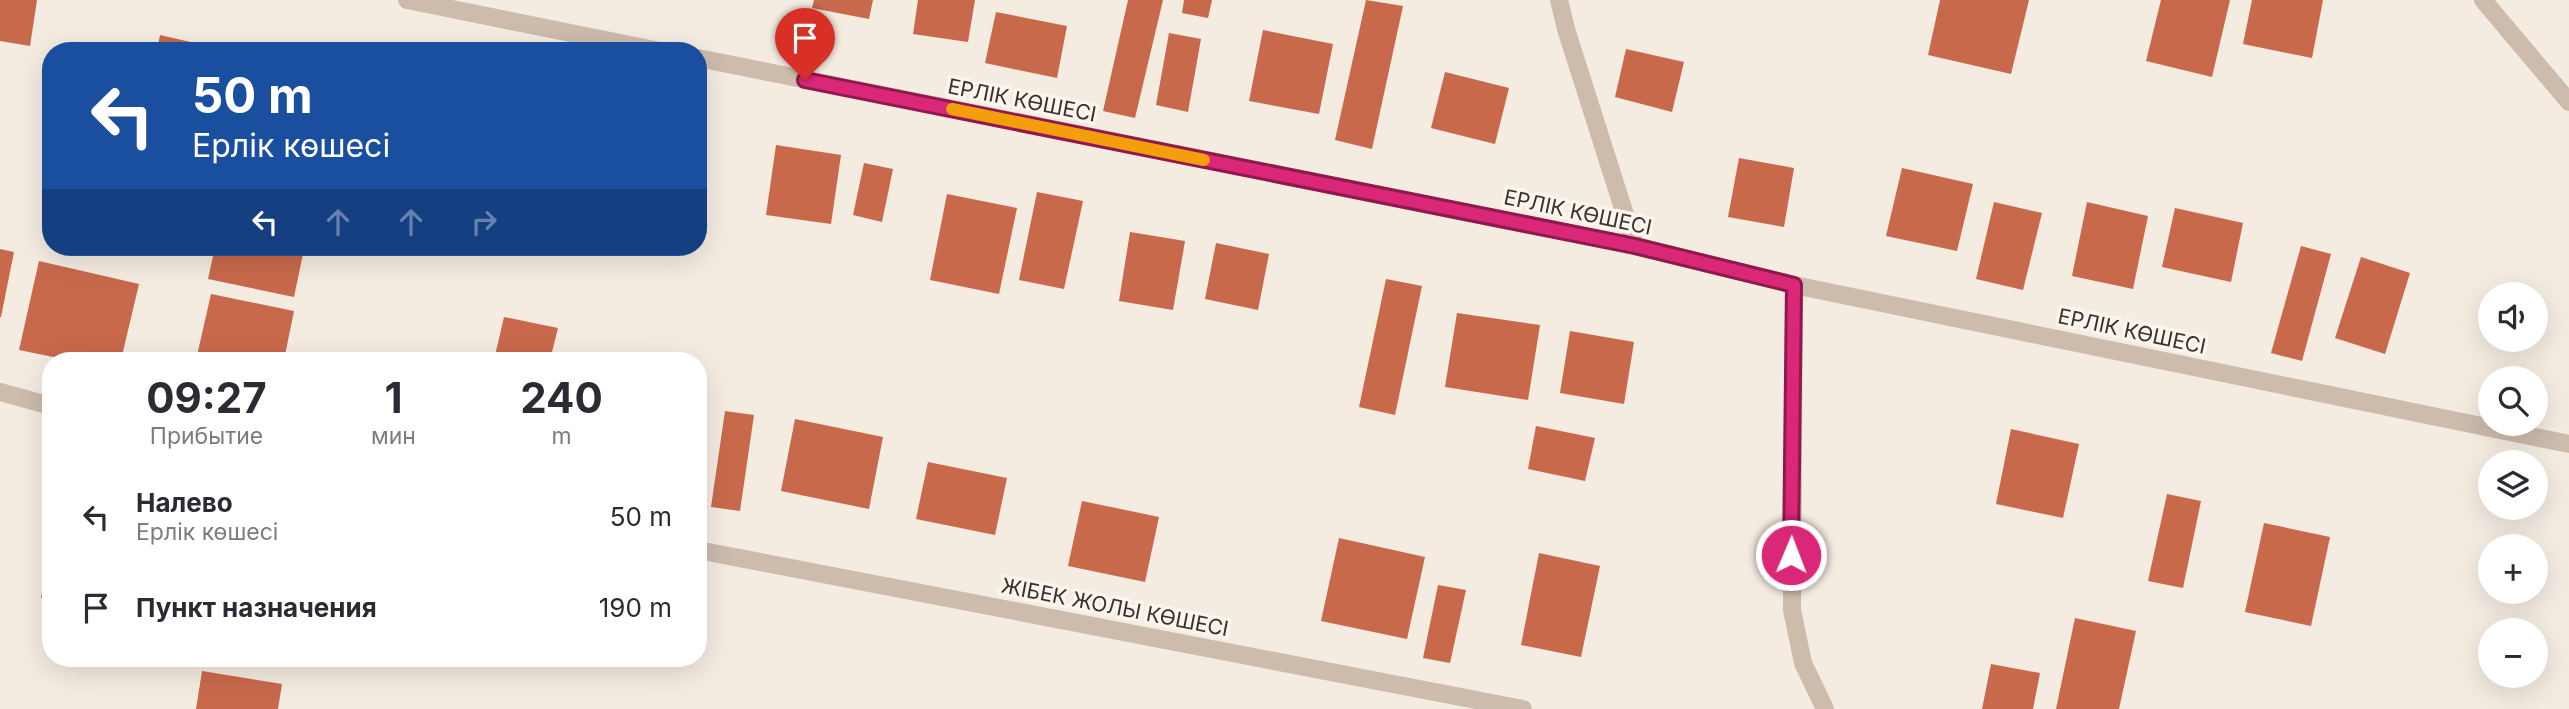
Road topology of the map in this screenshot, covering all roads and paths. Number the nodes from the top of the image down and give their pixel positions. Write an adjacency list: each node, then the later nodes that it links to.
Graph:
1 (407, 0): 4 (street)
2 (1559, 0): 7 (street)
3 (2483, 0): 6 (street)
4 (615, 42)
5 (707, 60): 7 (street, ЕРЛІК КӨШЕСІ)
6 (2569, 102)
7 (1635, 246): 8 (street, ЕРЛІК КӨШЕСІ)
8 (1794, 285): 11 (street, ЕРЛІК КӨШЕСІ); 14 (street)
9 (0, 392): 10 (street)
10 (42, 404)
11 (2569, 444)
12 (707, 552): 13 (street, ЖІБЕК ЖОЛЫ КӨШЕСІ)
13 (1523, 709)
14 (1825, 709)

